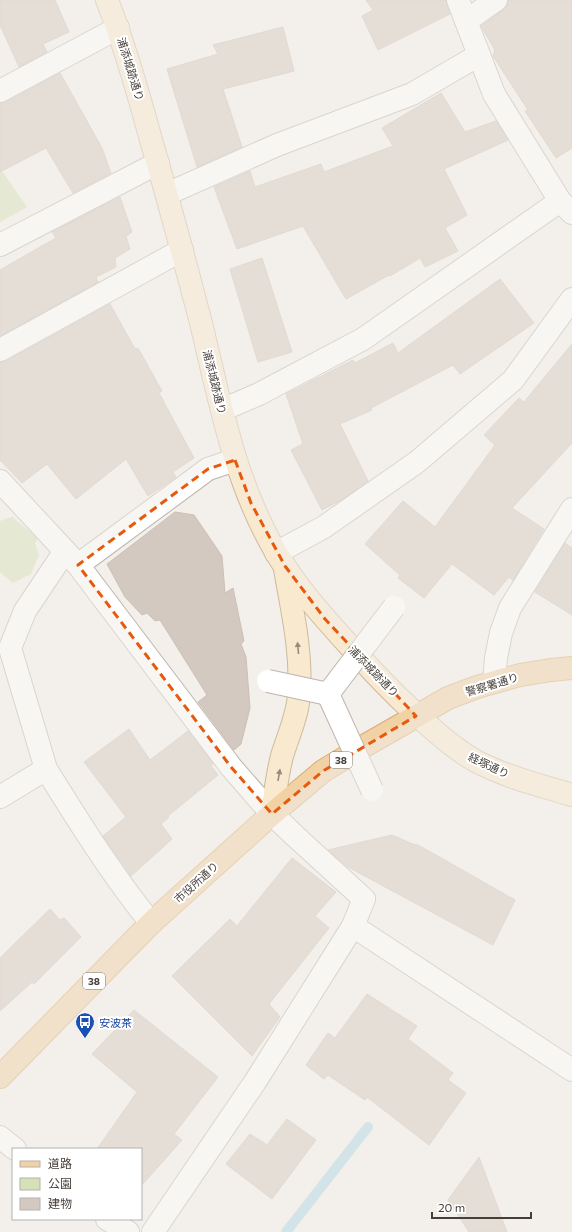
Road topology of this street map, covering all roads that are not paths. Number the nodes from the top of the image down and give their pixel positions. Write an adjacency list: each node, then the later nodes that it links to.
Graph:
1 (107, 0): 5 (main road, 浦添城跡通り)
2 (458, 0): 4 (street)
3 (496, 0): 4 (street)
4 (466, 21): 6 (street)
5 (118, 28): 7 (street); 8 (main road, 浦添城跡通り)
6 (479, 55): 9 (street); 10 (street)
7 (0, 91)
8 (158, 163): 9 (main road, 浦添城跡通り); 11 (street)
9 (167, 194): 12 (main road, 浦添城跡通り)
10 (566, 207): 15 (street)
11 (0, 245)
12 (182, 250): 14 (street); 15 (main road, 浦添城跡通り)
13 (572, 299): 20 (street)
14 (0, 350)
15 (222, 410): 16 (main road, 浦添城跡通り)
16 (235, 460): 19 (street); 20 (main road, 浦添城跡通り)
17 (0, 481): 19 (street)
18 (572, 509): 25 (street)
19 (72, 558): 22 (street); 32 (street)
20 (280, 560): 27 (main road, 浦添城跡通り); 32 (main road, one-way to 20)
21 (394, 607): 26 (street, bridge)
22 (5, 652): 28 (street)
23 (572, 668): 25 (main road, 警察署通り / 38)
24 (268, 681): 26 (street, bridge)
25 (494, 682): 27 (main road, 警察署通り / 38)
26 (328, 694): 29 (street, bridge)
27 (416, 716): 30 (main road, 経塚通り); 32 (main road, 市役所通り / 38)
28 (46, 769): 31 (street); 33 (street)
29 (372, 790)
30 (572, 795)
31 (0, 797)
32 (272, 814): 33 (main road, 市役所通り / 38); 34 (street)
33 (151, 923): 36 (main road, 市役所通り / 38)
34 (353, 926): 35 (street); 41 (street)
35 (572, 1070)
36 (0, 1077)
37 (0, 1137): 38 (street)
38 (14, 1148)
39 (109, 1220): 40 (street)
40 (128, 1232)
41 (153, 1232)

